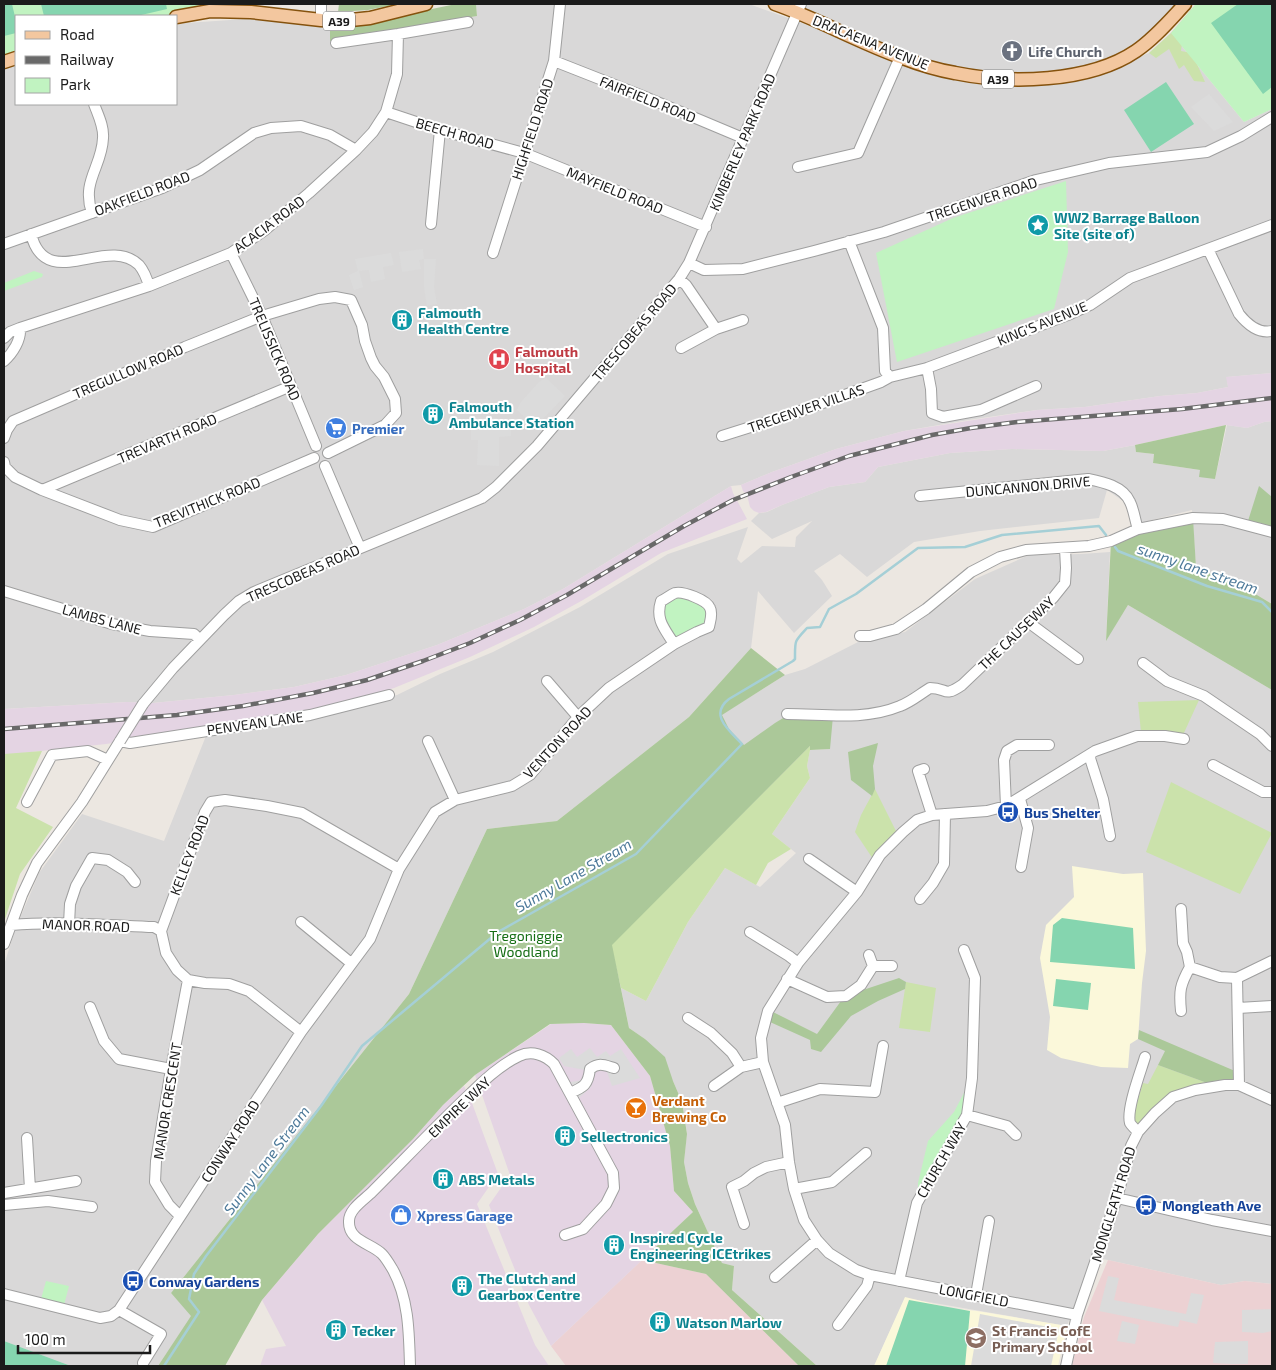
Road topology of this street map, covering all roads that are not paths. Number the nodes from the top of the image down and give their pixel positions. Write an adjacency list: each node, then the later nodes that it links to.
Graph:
1 (321, 4): 8 (street)
2 (426, 4): 8 (main road, A39)
3 (560, 4): 13 (street, HIGHFIELD ROAD)
4 (775, 4): 6 (main road, DRACAENA AVENUE / A39)
5 (1185, 4): 12 (main road, DRACAENA AVENUE / A39)
6 (800, 8): 12 (main road, DRACAENA AVENUE / A39); 18 (street, KIMBERLEY PARK ROAD)
7 (178, 18): 8 (main road, A39)
8 (321, 20)
9 (468, 22): 10 (street)
10 (398, 34): 11 (street); 15 (street, ACACIA ROAD)
11 (336, 43)
12 (900, 57): 21 (street)
13 (554, 61): 18 (street, FAIRFIELD ROAD); 20 (street, HIGHFIELD ROAD)
14 (94, 105): 22 (street)
15 (386, 112): 17 (street, BEECH ROAD); 19 (street, ACACIA ROAD)
16 (1272, 117): 27 (street, TREGENVER ROAD)
17 (440, 130): 20 (street, BEECH ROAD); 23 (street)
18 (743, 138): 25 (street, KIMBERLEY PARK ROAD)
19 (356, 150): 22 (street, OAKFIELD ROAD); 30 (street, ACACIA ROAD)
20 (524, 153): 25 (street, MAYFIELD ROAD); 31 (street, HIGHFIELD ROAD)
21 (798, 167)
22 (92, 213): 26 (street, OAKFIELD ROAD)
23 (432, 224)
24 (1272, 225): 29 (street, KING'S AVENUE)
25 (706, 227): 32 (street, KIMBERLEY PARK ROAD)
26 (31, 234): 28 (street, OAKFIELD ROAD); 34 (street)
27 (849, 242): 32 (street, TREGENVER ROAD); 44 (street)
28 (4, 244)
29 (1208, 249): 39 (street); 43 (street, KING'S AVENUE)
30 (231, 253): 34 (street, ACACIA ROAD); 35 (street, TRELISSICK ROAD)
31 (493, 253)
32 (689, 263): 33 (street, KIMBERLEY PARK ROAD)
33 (679, 278): 38 (street); 58 (street, TRESCOBEAS ROAD)
34 (149, 286): 37 (street, ACACIA ROAD)
35 (262, 316): 45 (street, TRELISSICK ROAD); 48 (street, TREGULLOW ROAD); 50 (street, TREGULLOW ROAD)
36 (744, 320): 38 (street)
37 (20, 328): 40 (street, ACACIA ROAD); 42 (street)
38 (716, 329): 41 (street)
39 (1272, 331)
40 (4, 338)
41 (681, 348)
42 (4, 360)
43 (927, 368): 44 (street, KING'S AVENUE); 46 (street)
44 (890, 377): 47 (street, TREGENVER VILLAS)
45 (291, 386): 49 (street, TRELISSICK ROAD); 54 (street, TREVARTH ROAD)
46 (1036, 386)
47 (722, 436)
48 (4, 438)
49 (316, 446): 50 (street); 51 (street)
50 (328, 453): 53 (street)
51 (314, 458): 53 (street); 54 (street, TREVITHICK ROAD)
52 (4, 462): 54 (street)
53 (325, 466): 58 (street)
54 (42, 490)
55 (920, 496): 56 (street, DUNCANNON DRIVE)
56 (1138, 529): 57 (street); 59 (street)
57 (1272, 532)
58 (360, 548): 63 (street, TRESCOBEAS ROAD)
59 (1065, 548): 61 (street, THE CAUSEWAY); 62 (street)
60 (4, 591): 63 (street, LAMBS LANE)
61 (1028, 622): 65 (street); 69 (street, THE CAUSEWAY)
62 (860, 636)
63 (200, 640): 72 (street, TRESCOBEAS ROAD, bridge)
64 (674, 644): 64 (street, VENTON ROAD); 70 (street, VENTON ROAD)
65 (1078, 659)
66 (1142, 663): 75 (street)
67 (547, 680): 70 (street)
68 (389, 695): 72 (street, PENVEAN LANE)
69 (787, 714)
70 (578, 717): 82 (street, VENTON ROAD)
71 (1184, 739): 76 (street, LONGFIELD)
72 (120, 740): 77 (street, TRESCOBEAS ROAD)
73 (428, 741): 82 (street)
74 (1049, 745): 84 (street)
75 (1272, 746)
76 (1089, 755): 81 (street, LONGFIELD); 87 (street)
77 (108, 760): 83 (street); 97 (street, TRESCOBEAS ROAD)
78 (1213, 765): 80 (street)
79 (924, 769): 86 (street)
80 (1272, 792)
81 (1020, 799): 84 (street, LONGFIELD); 89 (street)
82 (454, 800): 90 (street, VENTON ROAD)
83 (27, 802)
84 (1006, 806): 85 (street, LONGFIELD)
85 (945, 814): 86 (street, LONGFIELD); 93 (street)
86 (932, 815): 92 (street, LONGFIELD)
87 (1110, 836)
88 (809, 859): 92 (street)
89 (1021, 867)
90 (398, 869): 98 (street, KELLEY ROAD); 104 (street, CONWAY ROAD)
91 (134, 882): 96 (street)
92 (857, 892): 105 (street, LONGFIELD)
93 (920, 899)
94 (1180, 909): 108 (street)
95 (301, 922): 104 (street)
96 (69, 924): 97 (street, MANOR ROAD); 98 (street, MANOR ROAD)
97 (11, 925): 100 (street, TRESCOBEAS ROAD)
98 (161, 931): 111 (street)
99 (750, 932): 105 (street)
100 (4, 944)
101 (964, 950): 129 (street, CHURCH WAY)
102 (868, 955): 106 (street)
103 (1272, 960): 109 (street)
104 (351, 963): 117 (street, CONWAY ROAD)
105 (798, 963): 110 (street, LONGFIELD)
106 (873, 966): 107 (street); 110 (street)
107 (892, 966)
108 (1190, 967): 109 (street); 115 (street)
109 (1236, 978): 114 (street)
110 (787, 979): 120 (street, LONGFIELD)
111 (188, 980): 117 (street); 123 (street, MANOR CRESCENT)
112 (1272, 1006): 114 (street)
113 (90, 1007): 123 (street)
114 (1238, 1008): 124 (street)
115 (1181, 1011)
116 (688, 1018): 121 (street)
117 (301, 1032): 142 (street, CONWAY ROAD)
118 (883, 1046): 128 (street)
119 (1146, 1057): 130 (street)
120 (763, 1062): 121 (street); 128 (street, LONGFIELD)
121 (741, 1067): 125 (street)
122 (614, 1068): 126 (street)
123 (171, 1070): 142 (street, MANOR CRESCENT)
124 (1238, 1085): 127 (street, MONGLEATH ROAD); 130 (street, MONGLEATH ROAD)
125 (714, 1086)
126 (570, 1093): 146 (street, EMPIRE WAY); 157 (street, EMPIRE WAY)
127 (1272, 1100)
128 (777, 1103): 134 (street, LONGFIELD)
129 (967, 1115): 131 (street); 150 (street, CHURCH WAY)
130 (1138, 1132): 139 (street, MONGLEATH ROAD)
131 (1016, 1135)
132 (27, 1138): 136 (street)
133 (866, 1153): 137 (street)
134 (789, 1162): 137 (street, LONGFIELD); 144 (street)
135 (76, 1181): 136 (street)
136 (30, 1189): 138 (street)
137 (794, 1189): 147 (street, LONGFIELD)
138 (4, 1193)
139 (1117, 1198): 145 (street); 154 (street, MONGLEATH ROAD)
140 (4, 1205): 141 (street)
141 (92, 1207)
142 (180, 1216): 153 (street, CONWAY ROAD)
143 (989, 1221): 152 (street)
144 (744, 1224)
145 (1272, 1231)
146 (565, 1235)
147 (817, 1240): 148 (street, LONGFIELD); 149 (street)
148 (870, 1275): 150 (street, LONGFIELD); 155 (street)
149 (775, 1277)
150 (899, 1281): 152 (street, LONGFIELD)
151 (4, 1294): 153 (street)
152 (976, 1295): 154 (street, LONGFIELD)
153 (120, 1310): 156 (street)
154 (1077, 1315): 158 (street, MONGLEATH ROAD)
155 (838, 1325)
156 (143, 1364)
157 (410, 1366)
158 (1066, 1366)

